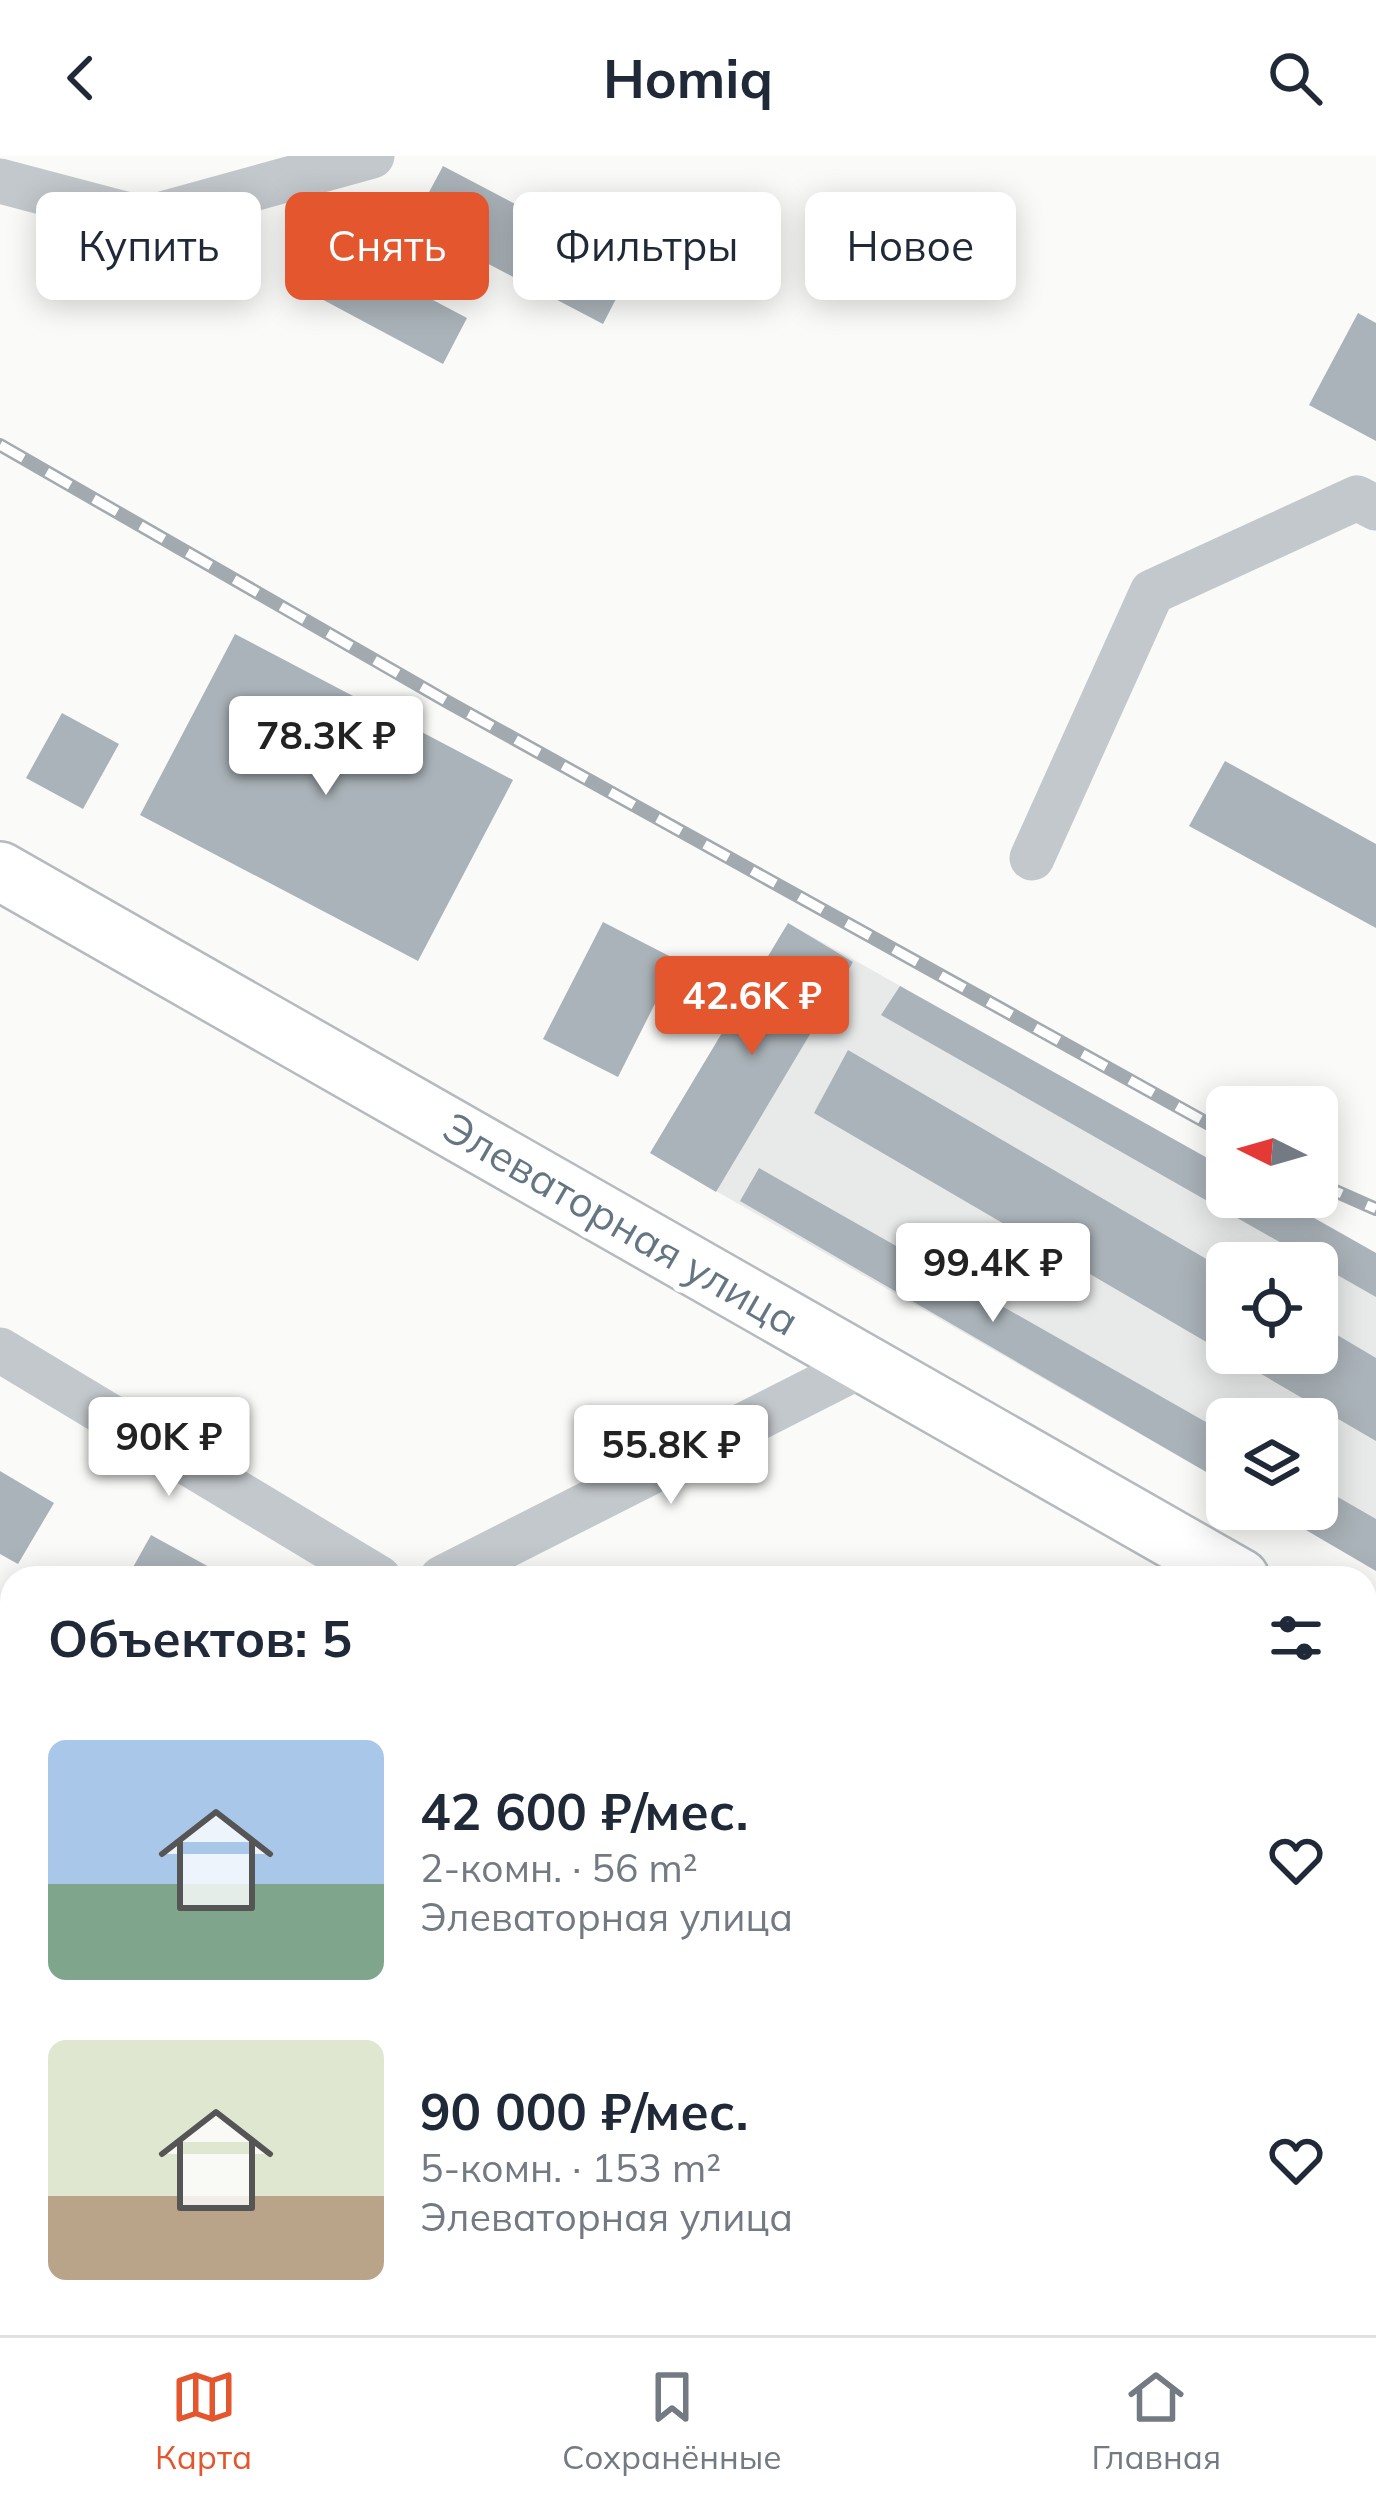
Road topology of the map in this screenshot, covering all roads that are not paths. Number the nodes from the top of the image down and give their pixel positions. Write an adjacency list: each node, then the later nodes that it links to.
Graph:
1 (372, 156): 2 (street)
2 (0, 181)
3 (1376, 508): 4 (street)
4 (1033, 859)
5 (0, 871): 7 (main road, Элеваторная улица)
6 (2, 1354): 8 (street)
7 (866, 1363): 9 (street); 10 (main road, Элеваторная улица)
8 (359, 1566)
9 (466, 1566)
10 (1219, 1566)

